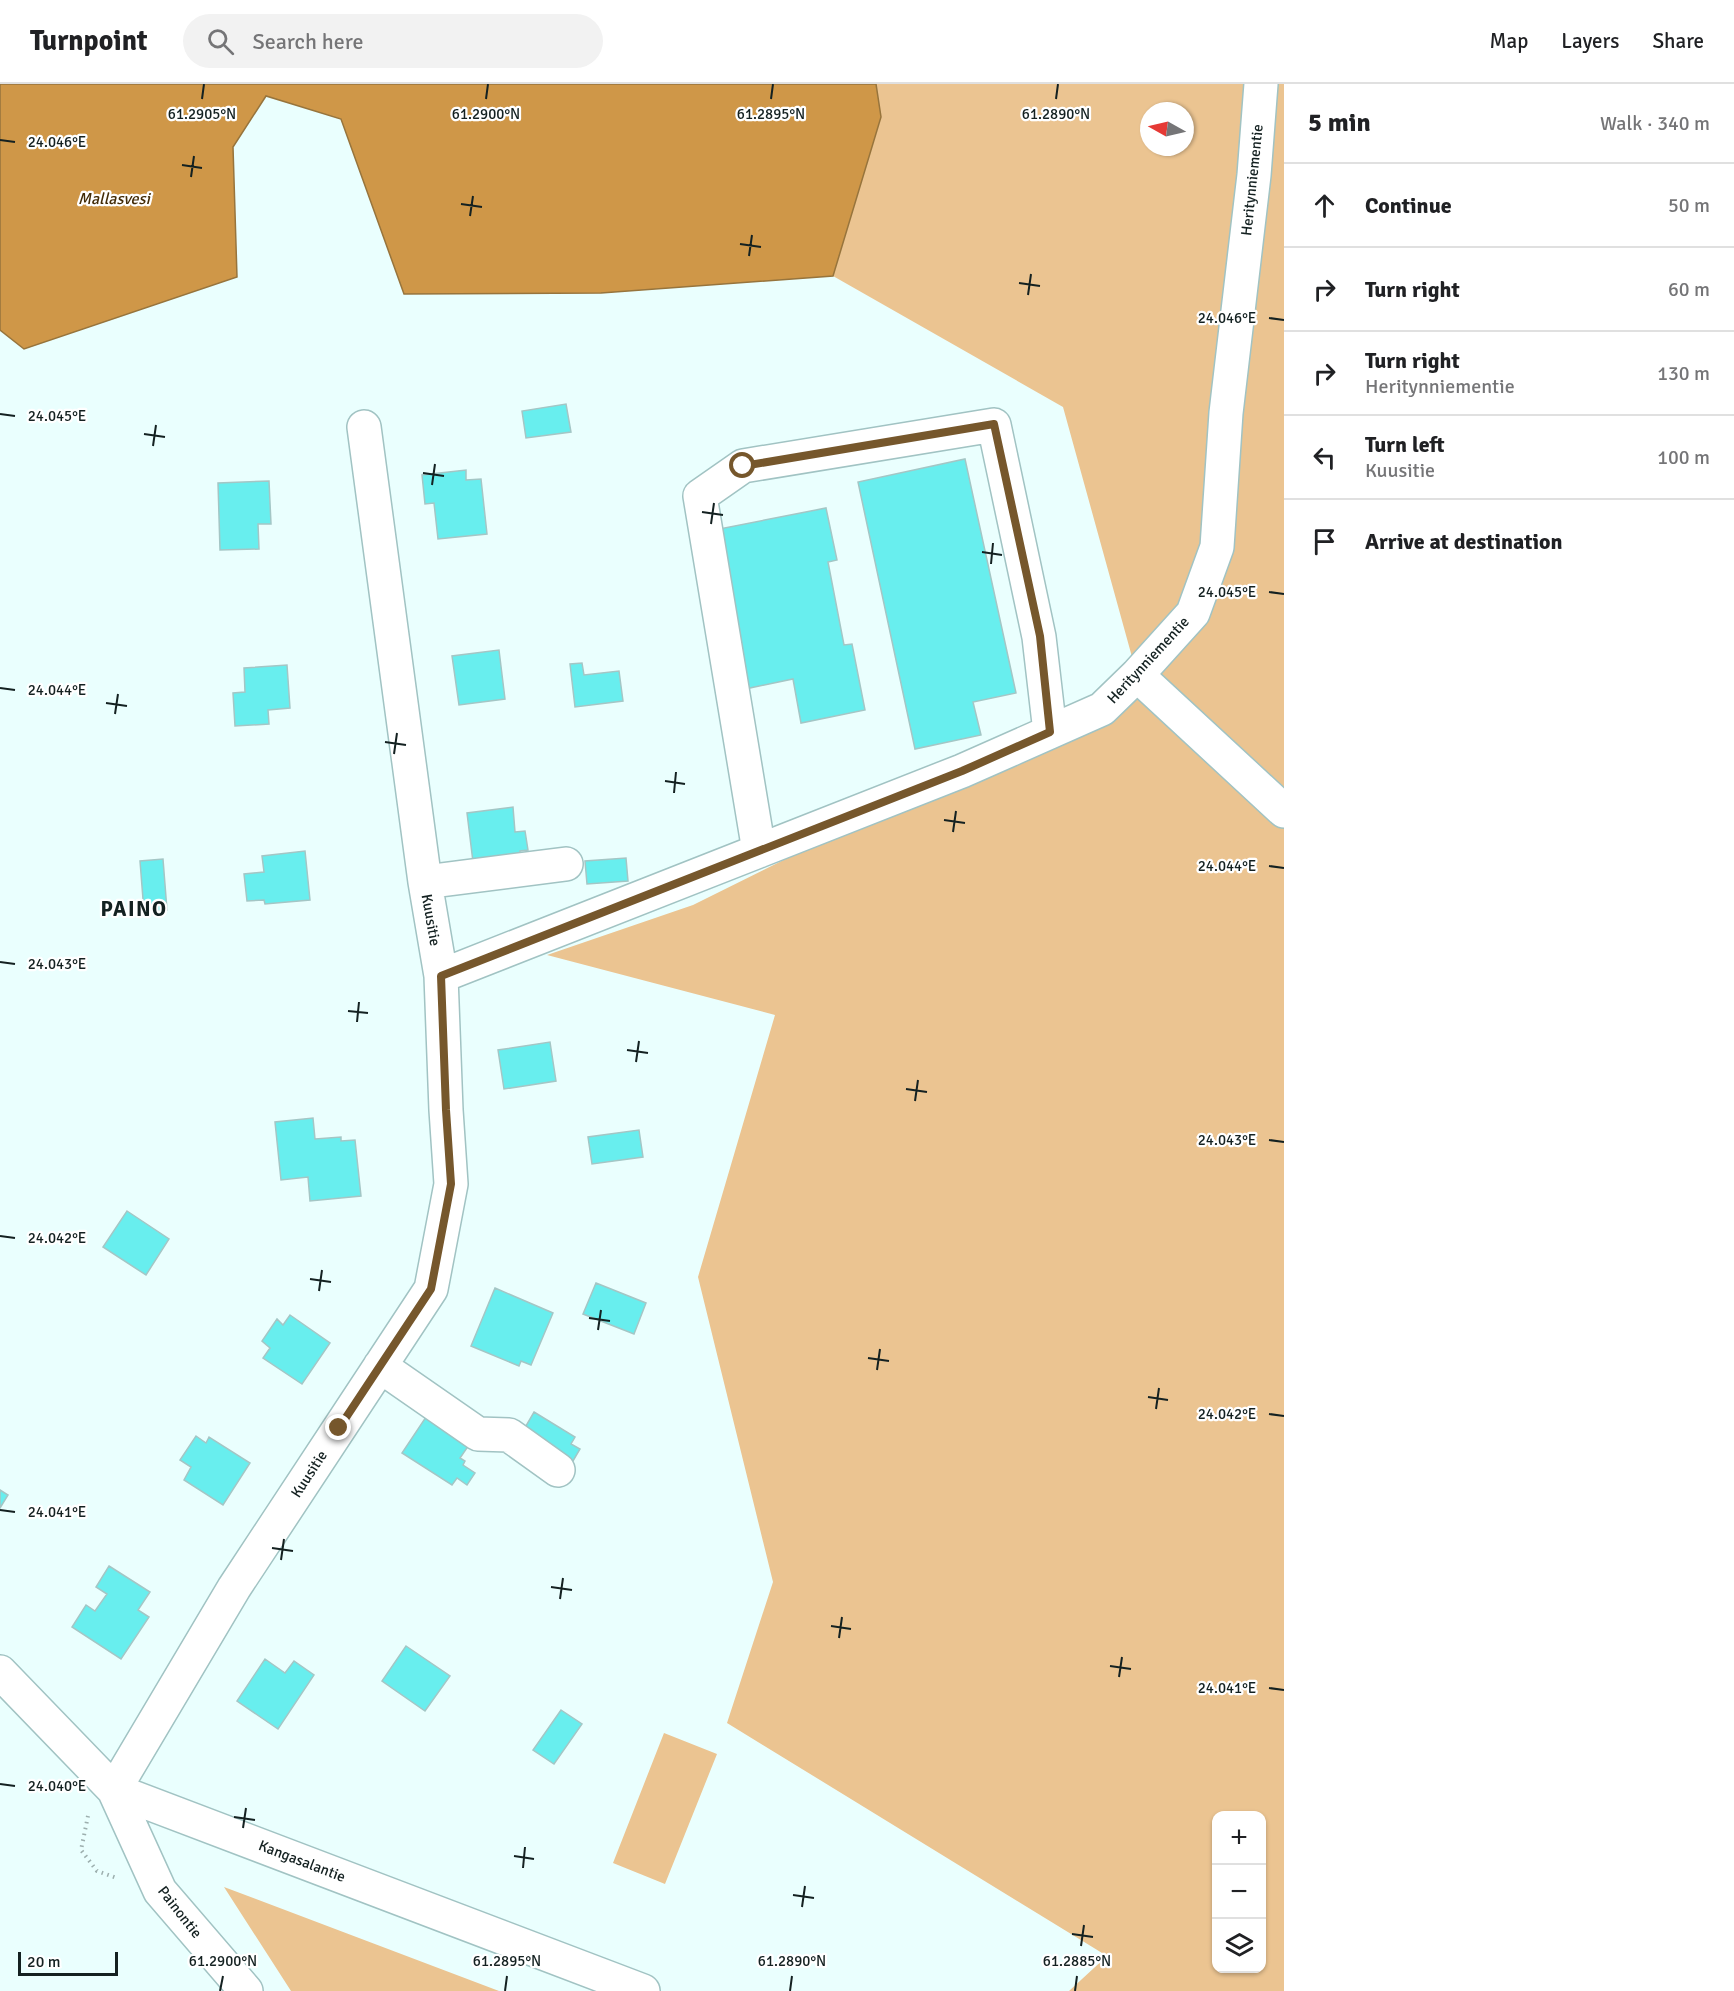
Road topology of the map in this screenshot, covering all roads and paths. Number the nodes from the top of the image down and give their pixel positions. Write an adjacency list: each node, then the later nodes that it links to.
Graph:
1 (1261, 84): 3 (street, Heritynniementie)
2 (364, 427): 8 (street, Kuusitie)
3 (1137, 675): 4 (street, Heritynniementie); 5 (street)
4 (1050, 732): 6 (street, Heritynniementie); 6 (street)
5 (1284, 811)
6 (759, 851): 9 (street, Heritynniementie)
7 (566, 864): 8 (street)
8 (425, 882): 9 (street, Kuusitie)
9 (441, 976): 10 (street, Kuusitie)
10 (380, 1366): 11 (street); 13 (street, Kuusitie)
11 (558, 1470)
12 (0, 1672): 13 (street, Kangasalantie)
13 (114, 1790): 14 (street, Painontie); 15 (street, Kangasalantie)
14 (246, 1991)
15 (643, 1991)

